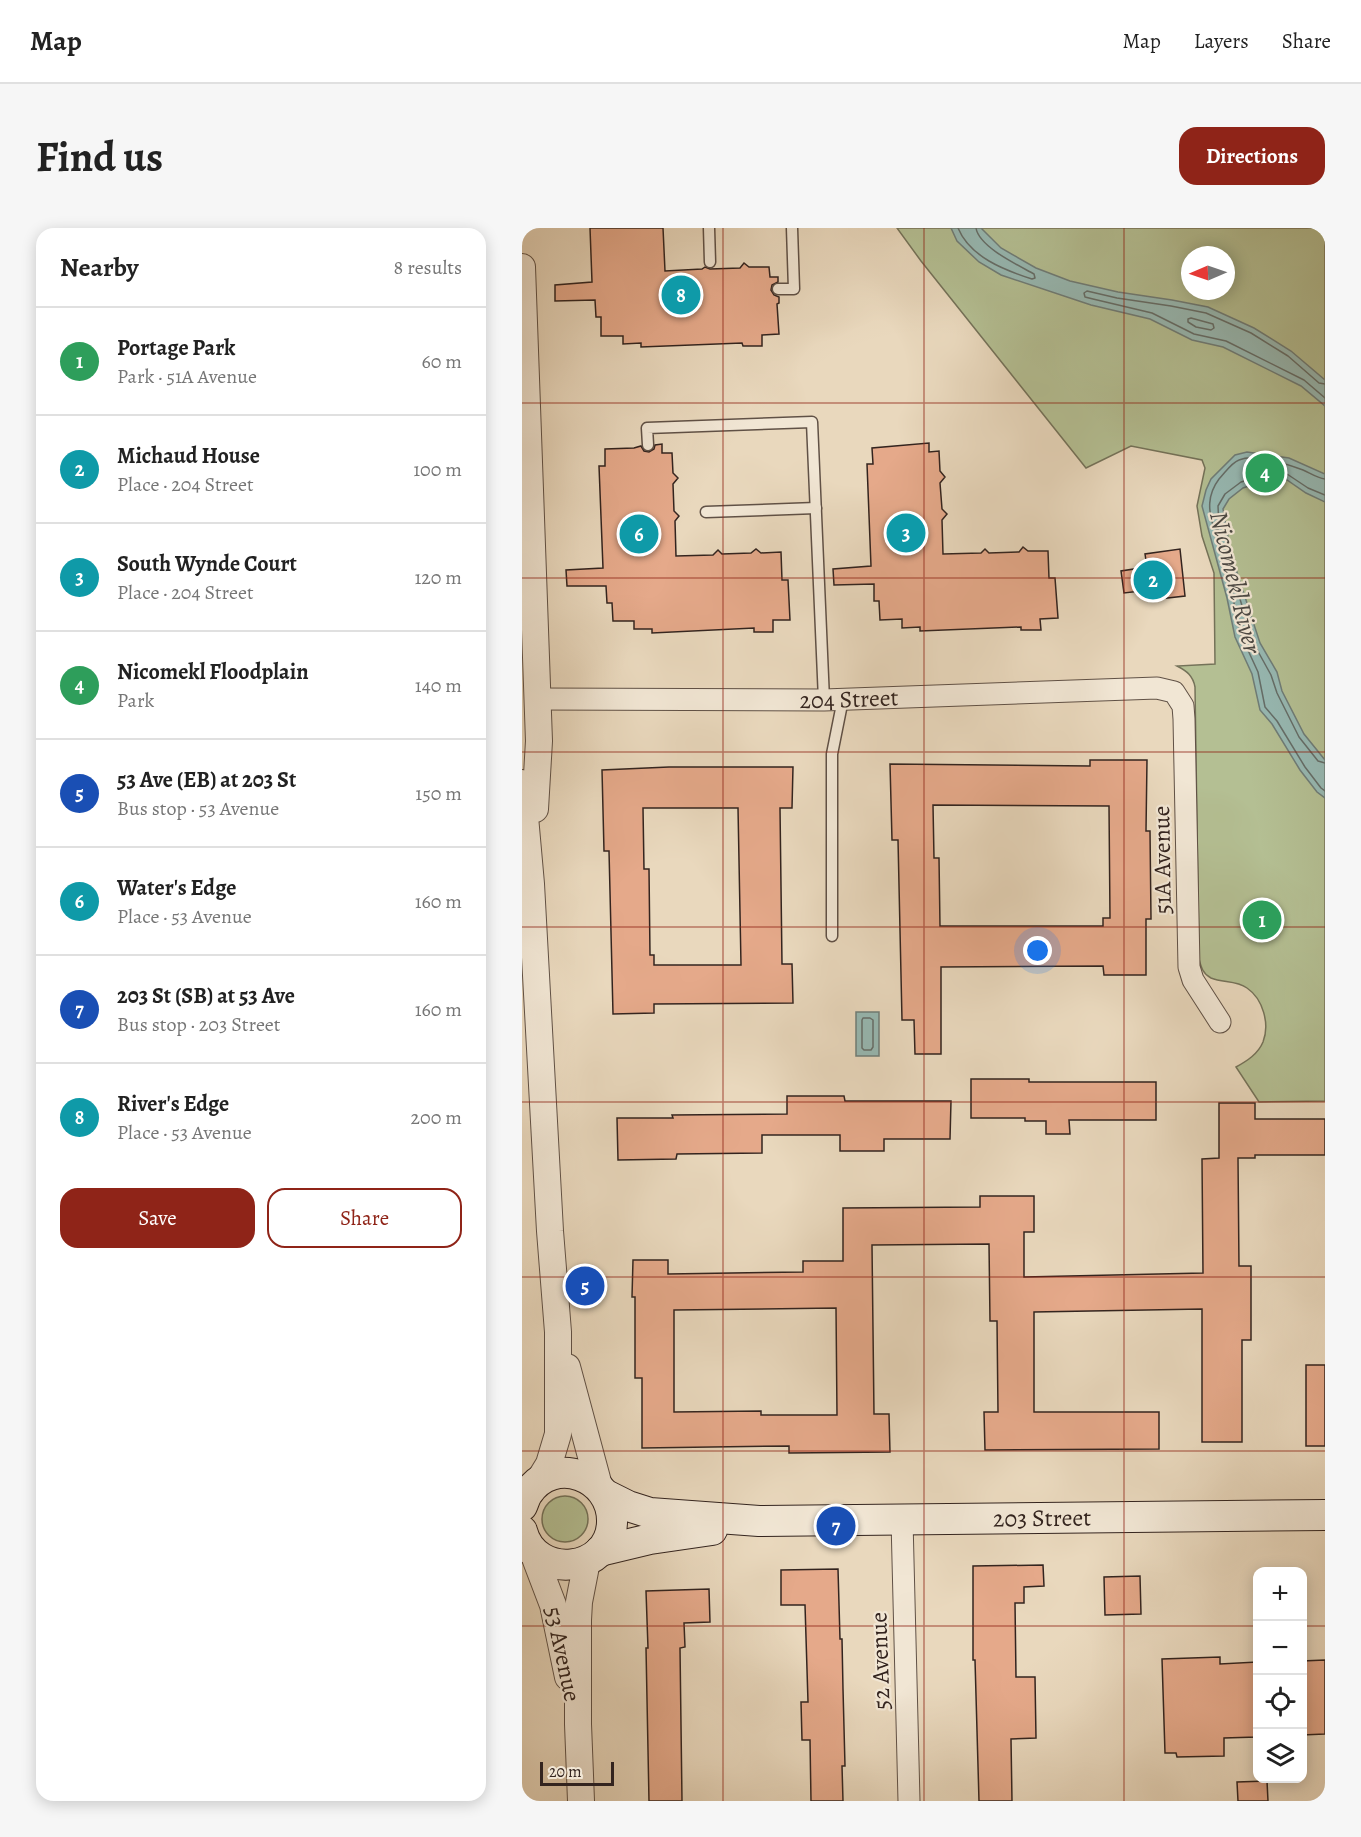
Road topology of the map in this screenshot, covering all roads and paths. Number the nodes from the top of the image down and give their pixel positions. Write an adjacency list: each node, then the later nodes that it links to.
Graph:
1 (709, 228): 3 (lane)
2 (792, 228): 5 (lane)
3 (710, 262)
4 (522, 267): 10 (street)
5 (778, 289)
6 (648, 445): 7 (lane)
7 (816, 508): 8 (lane); 11 (lane)
8 (706, 512)
9 (1174, 692): 11 (street, 204 Street); 15 (street, 51A Avenue)
10 (530, 698): 11 (street, 204 Street); 13 (street)
11 (833, 700): 14 (lane)
12 (522, 783): 13 (street)
13 (531, 884): 16 (street)
14 (832, 936)
15 (1220, 1022)
16 (558, 1332): 17 (street); 18 (street)
17 (602, 1490): 18 (main road, 203 Street); 21 (main road, 203 Street); 23 (main road)
18 (529, 1491)
19 (1325, 1515): 20 (main road, 203 Street)
20 (902, 1520): 21 (main road, 203 Street); 26 (street, 52 Avenue)
21 (759, 1521): 23 (main road, 203 Street)
22 (525, 1539): 23 (main road, 203 Street); 24 (street, 53 Avenue)
23 (594, 1556): 24 (street, 53 Avenue)
24 (578, 1724): 25 (street, 53 Avenue)
25 (581, 1801)
26 (909, 1801)

